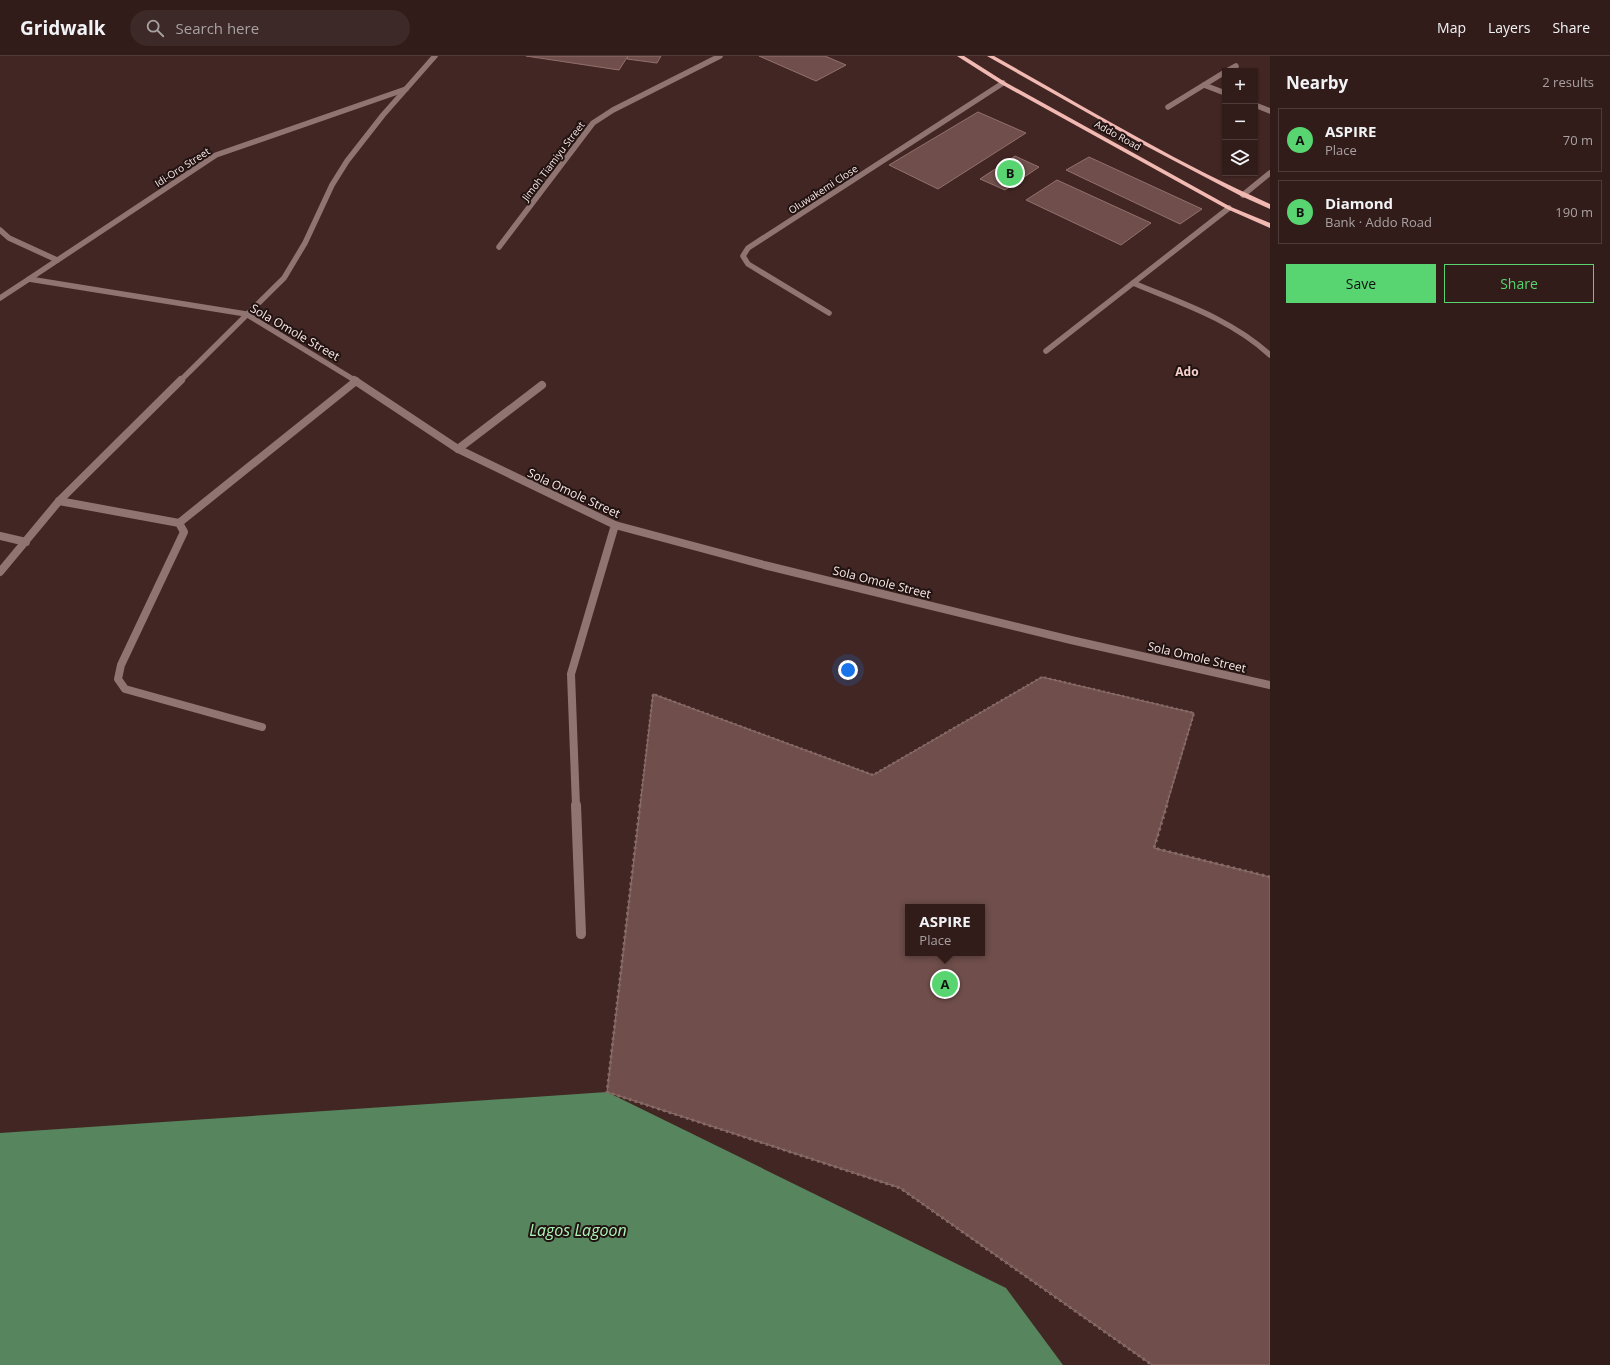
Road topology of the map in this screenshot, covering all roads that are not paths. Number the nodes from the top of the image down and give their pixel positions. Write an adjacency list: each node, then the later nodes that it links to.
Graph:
1 (435, 56): 10 (street)
2 (720, 56): 21 (street, Jimoh Tiamiyu Street)
3 (960, 56): 8 (main road, Addo Road)
4 (990, 56): 16 (main road, Addo Road)
5 (1236, 66): 6 (street)
6 (1233, 68)
7 (1222, 74): 9 (street)
8 (1003, 83): 17 (main road, Addo Road); 26 (street, Oluwakemi Close)
9 (1204, 85): 11 (street); 13 (street)
10 (407, 88): 22 (street, Idi-Oro Street); 27 (street)
11 (1222, 93)
12 (1258, 106): 14 (street)
13 (1168, 107)
14 (1270, 111)
15 (1270, 173): 16 (street)
16 (1243, 195): 18 (main road, Addo Road)
17 (1229, 208): 19 (main road, Addo Road); 24 (street)
18 (1270, 208)
19 (1270, 226)
20 (0, 230): 22 (street)
21 (499, 247)
22 (57, 260): 23 (street, Idi-Oro Street)
23 (29, 279): 25 (street); 27 (street, Sola Omole Street)
24 (1133, 283): 28 (street); 29 (street)
25 (0, 298)
26 (829, 313)
27 (246, 314): 30 (street, Sola Omole Street); 33 (street)
28 (1046, 351)
29 (1270, 355)
30 (356, 381): 32 (street, Sola Omole Street); 34 (street)
31 (542, 385): 32 (street)
32 (458, 449): 35 (street, Sola Omole Street)
33 (60, 501): 34 (street); 37 (street)
34 (179, 523): 40 (street)
35 (615, 525): 39 (street, Sola Omole Street); 41 (street)
36 (0, 536): 37 (street)
37 (26, 542): 38 (street)
38 (0, 572)
39 (1270, 685)
40 (262, 727)
41 (581, 934)

